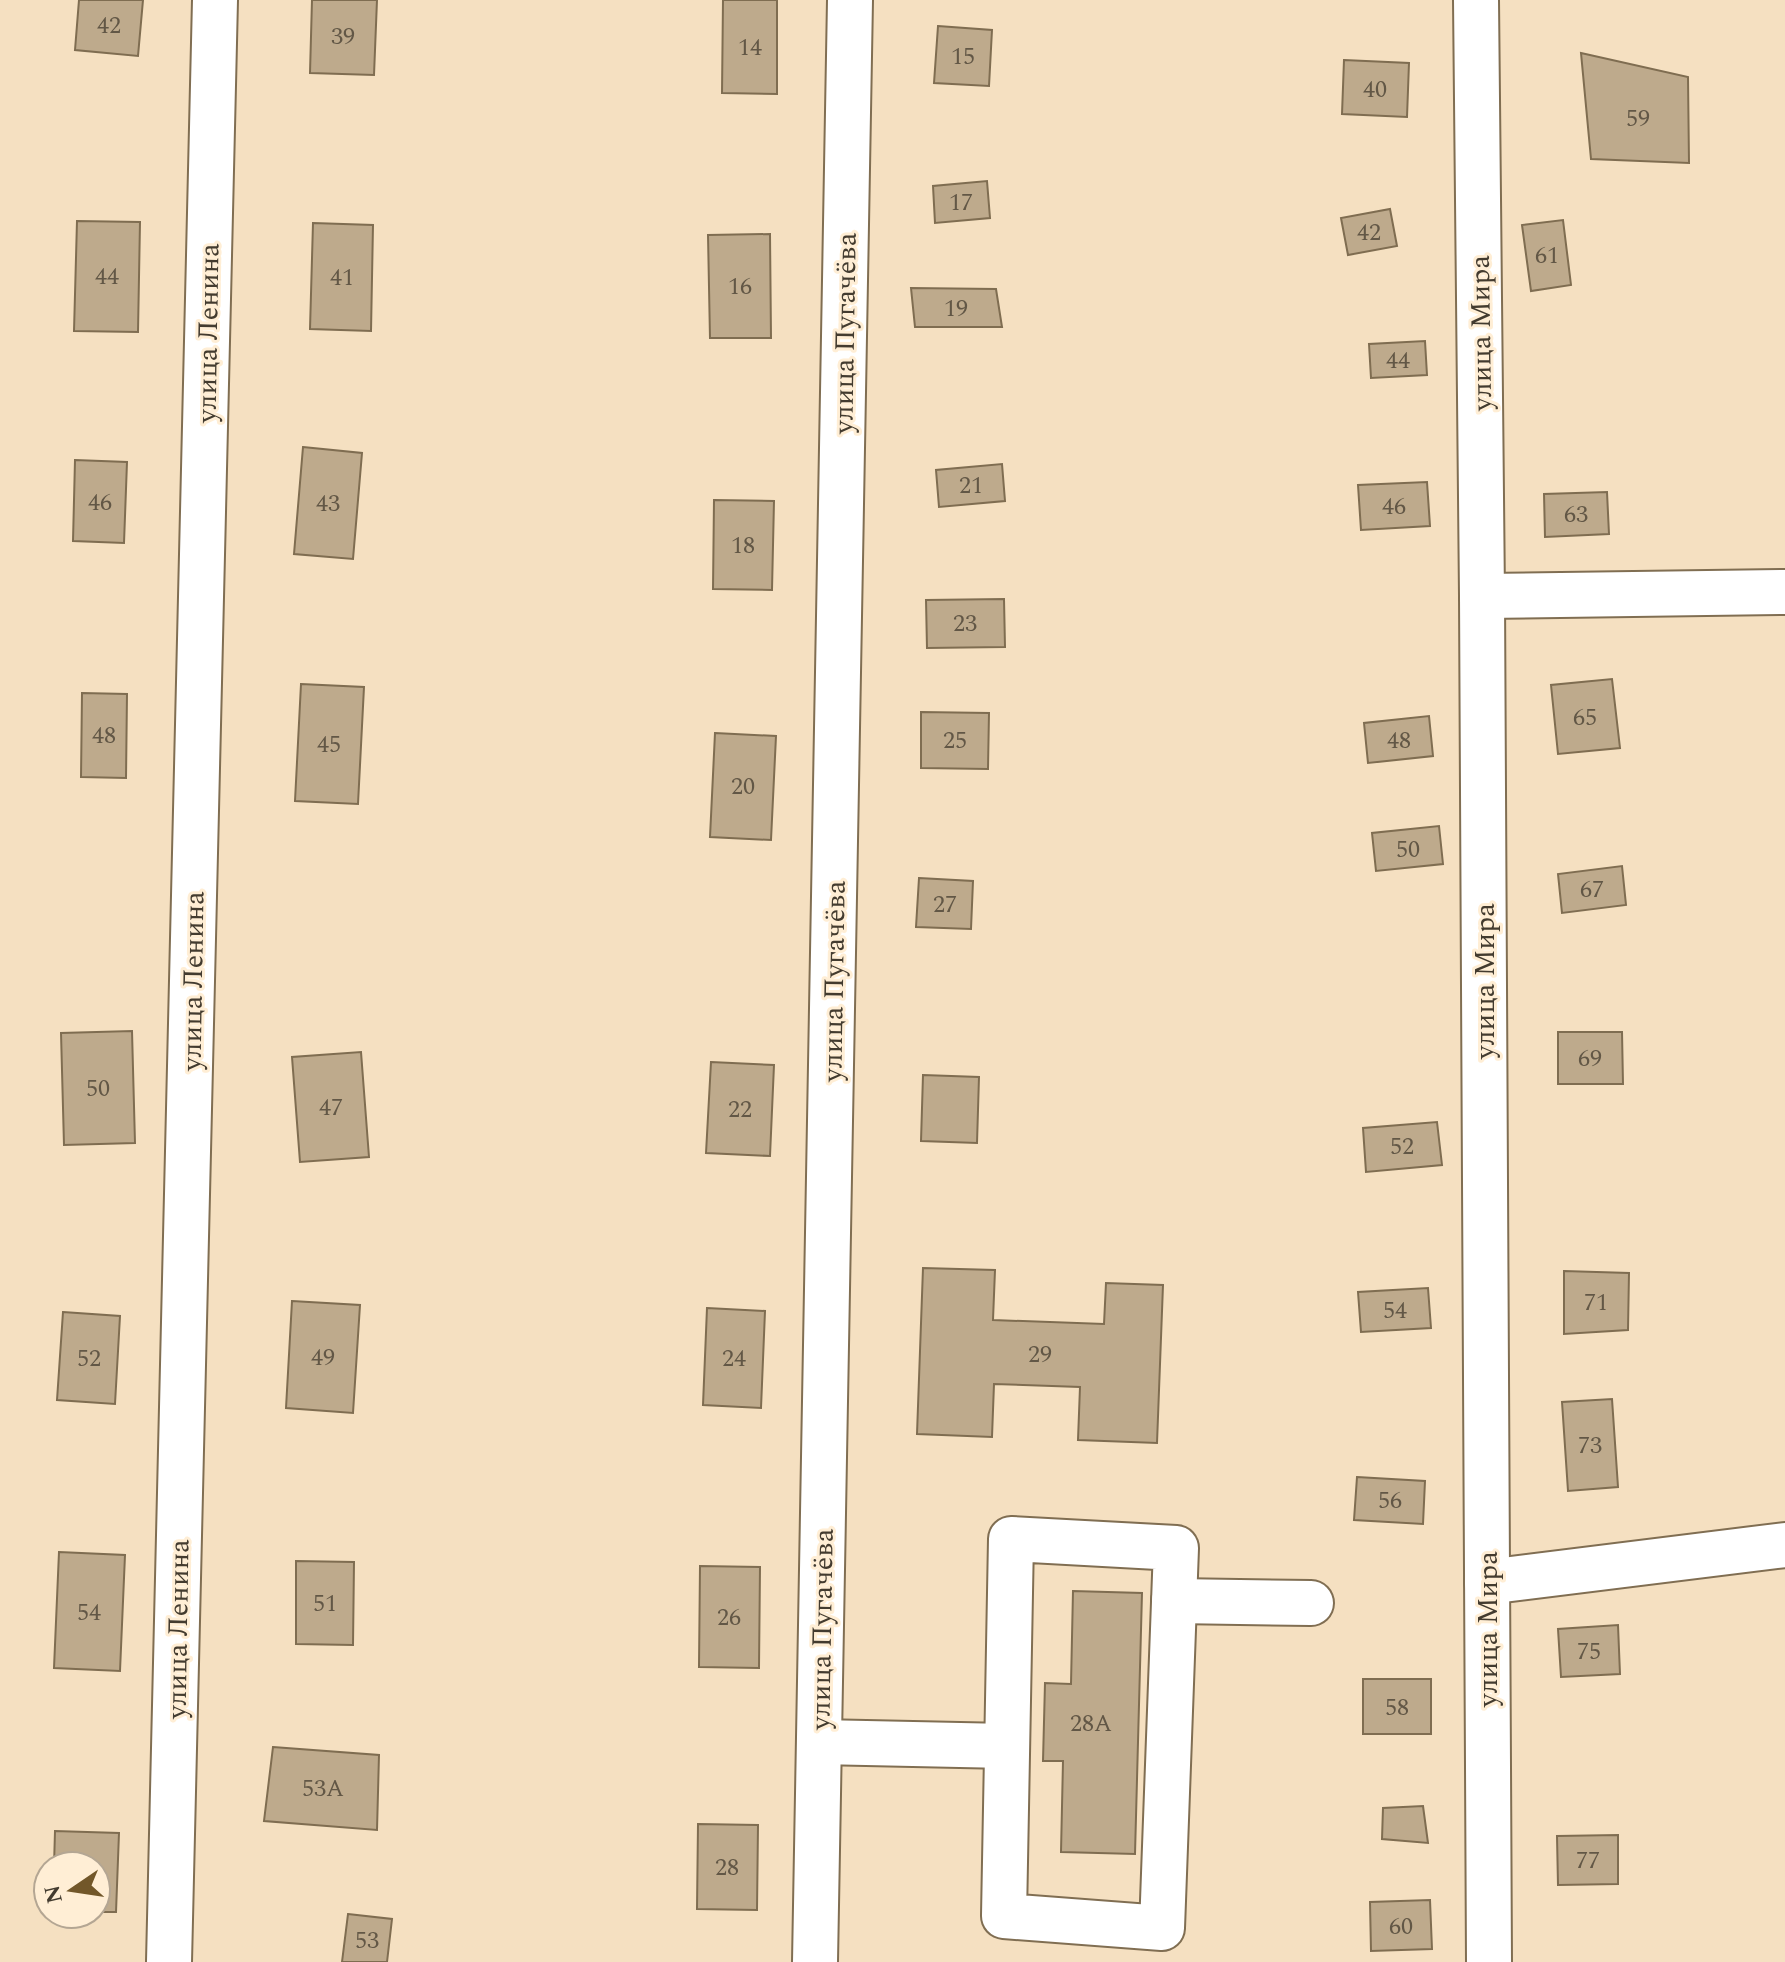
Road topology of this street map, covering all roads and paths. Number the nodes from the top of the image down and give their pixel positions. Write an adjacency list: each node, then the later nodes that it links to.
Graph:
1 (215, 0): 12 (street, улица Ленина)
2 (850, 0): 10 (street, улица Пугачёва)
3 (1476, 0): 5 (street, улица Мира)
4 (1785, 592): 5 (street)
5 (1482, 596): 7 (street, улица Мира)
6 (1785, 1545): 7 (street)
7 (1487, 1582): 14 (street, улица Мира)
8 (1174, 1601): 9 (street); 11 (street); 11 (street)
9 (1311, 1603)
10 (819, 1742): 11 (street); 13 (street, улица Пугачёва)
11 (1007, 1746)
12 (169, 1962)
13 (815, 1962)
14 (1489, 1962)

